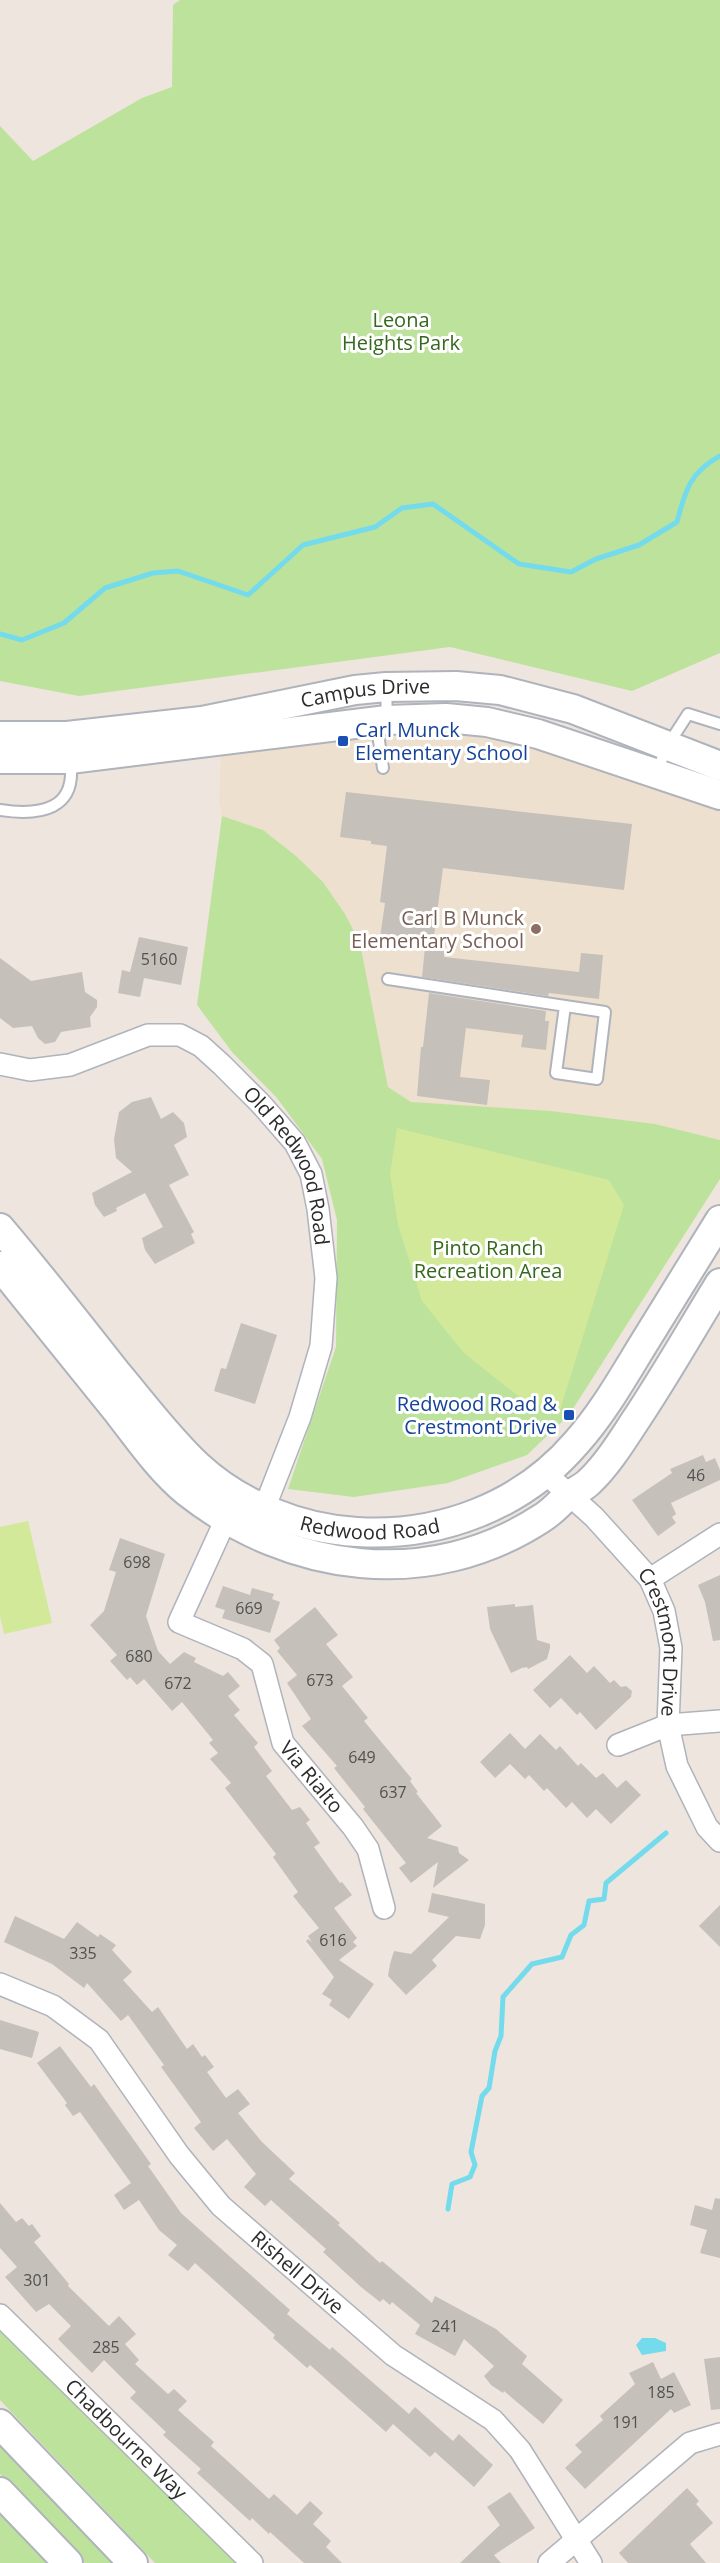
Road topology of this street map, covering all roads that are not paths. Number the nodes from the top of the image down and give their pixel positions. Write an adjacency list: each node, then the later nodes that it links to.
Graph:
1 (386, 687): 2 (lane); 5 (main road, Campus Drive); 6 (main road, Campus Drive)
2 (387, 720): 6 (main road, Campus Drive); 9 (lane); 10 (main road, Campus Drive)
3 (720, 724): 5 (lane)
4 (0, 736): 6 (main road, Campus Drive)
5 (668, 746): 8 (main road, Campus Drive); 10 (lane)
6 (69, 748): 7 (main road, Campus Drive); 12 (lane)
7 (0, 759)
8 (720, 766)
9 (384, 768)
10 (656, 773): 11 (main road, Campus Drive)
11 (720, 795)
12 (0, 810)
13 (388, 979): 14 (lane)
14 (565, 1006): 14 (lane)
15 (0, 1064): 22 (street, Old Redwood Road)
16 (720, 1220): 20 (main road, Redwood Road)
17 (0, 1228): 22 (main road, Redwood Road)
18 (0, 1266): 23 (main road, Redwood Road)
19 (720, 1283): 21 (main road, Redwood Road)
20 (545, 1473): 21 (street, Crestmont Drive); 22 (main road, Redwood Road)
21 (568, 1496): 23 (main road, Redwood Road); 25 (street, Crestmont Drive)
22 (264, 1509)
23 (226, 1520): 30 (street, Via Rialto)
24 (720, 1534): 25 (street)
25 (650, 1579): 27 (street, Crestmont Drive)
26 (720, 1720): 27 (street)
27 (668, 1725): 28 (street); 29 (street, Crestmont Drive)
28 (618, 1745)
29 (720, 1841)
30 (384, 1908)
31 (0, 1984): 36 (street, Rishell Drive)
32 (0, 2315): 39 (street, Chadbourne Way)
33 (0, 2424): 38 (main road)
34 (720, 2434): 36 (street)
35 (0, 2492): 37 (main road)
36 (576, 2540): 40 (street); 41 (street, Rishell Drive)
37 (68, 2563)
38 (133, 2563)
39 (252, 2563)
40 (549, 2563)
41 (591, 2563)

